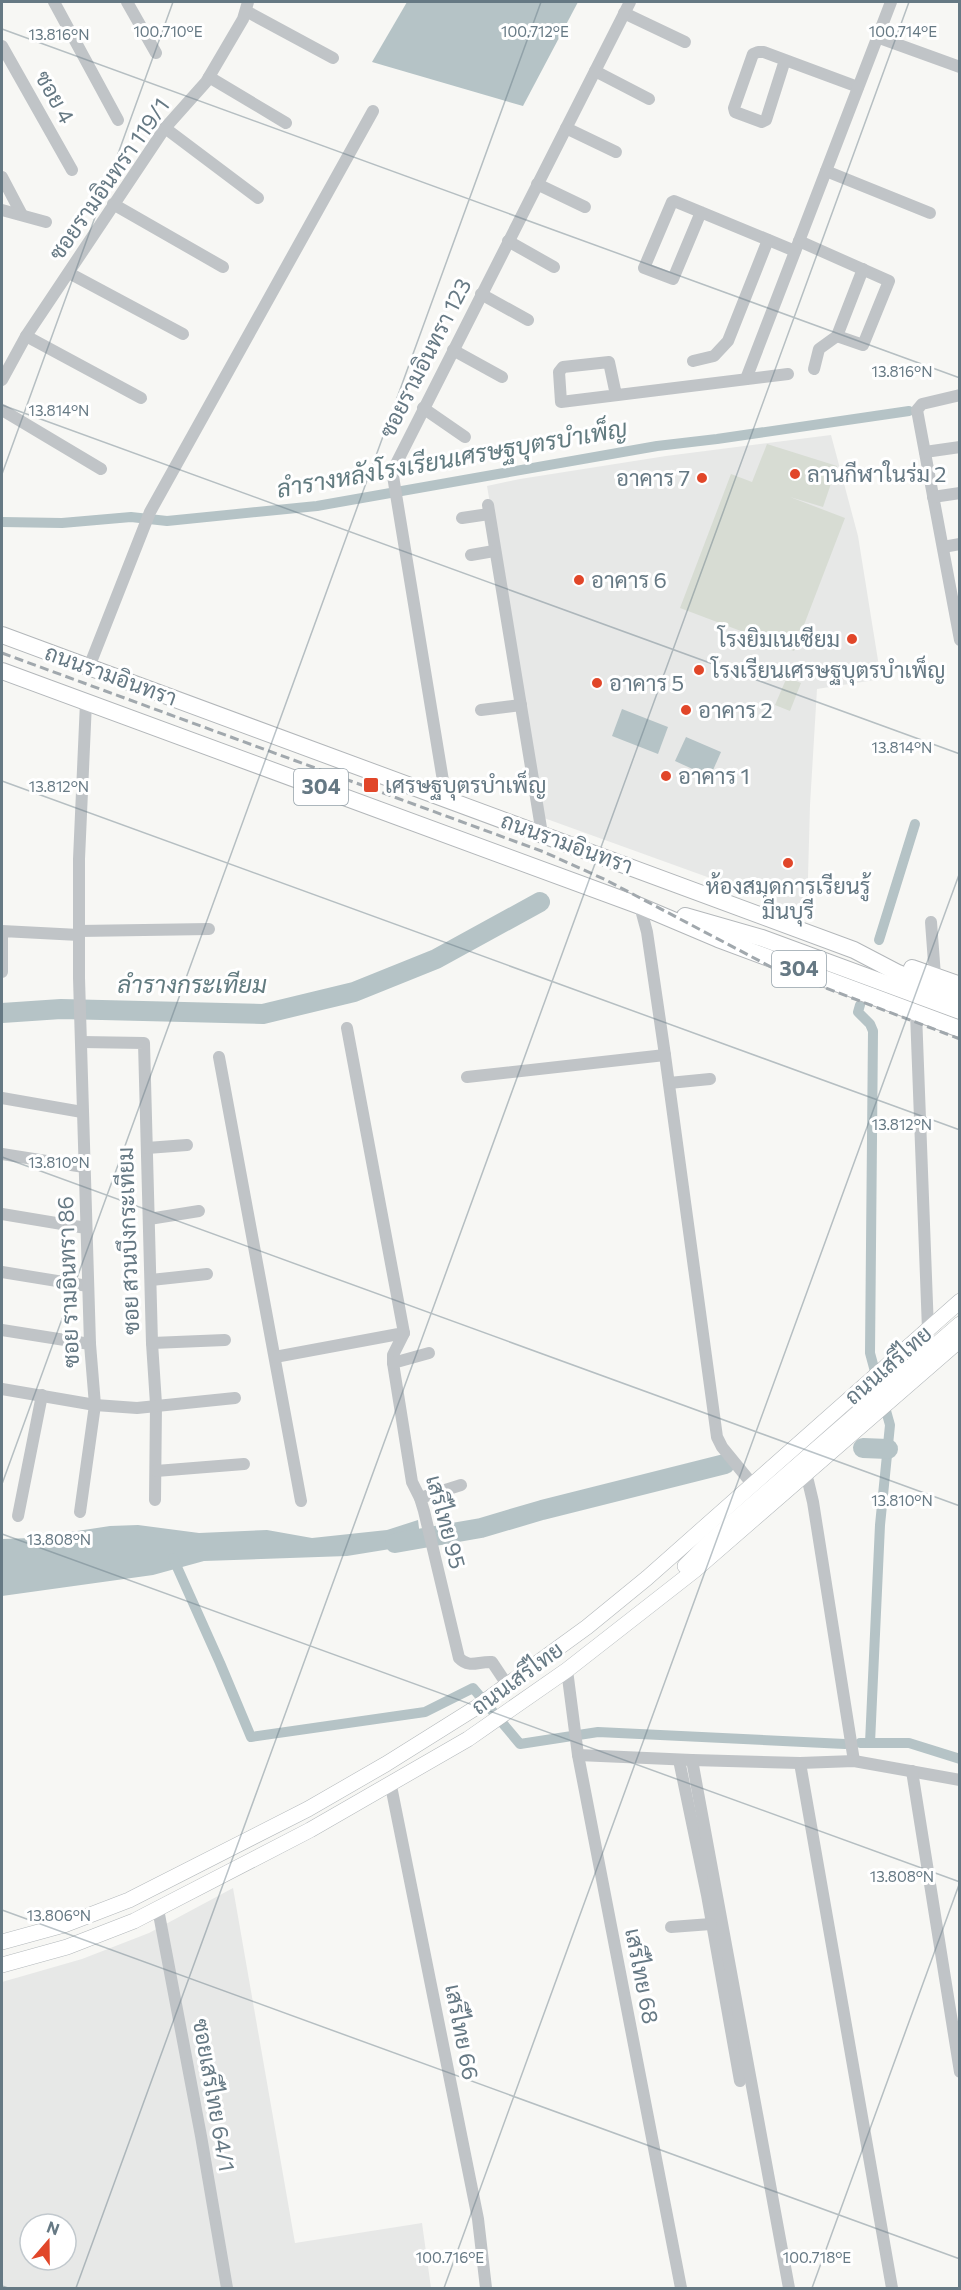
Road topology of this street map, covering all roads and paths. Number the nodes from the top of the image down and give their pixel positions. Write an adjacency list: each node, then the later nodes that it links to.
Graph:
1 (54, 2): 18 (street)
2 (127, 2): 9 (street)
3 (891, 2): 6 (street)
4 (247, 6): 10 (street); 14 (street, ซอยรามอินทรา 119/1)
5 (627, 7): 7 (street); 13 (street, ซอยรามอินทรา 123)
6 (877, 37): 12 (street); 15 (street)
7 (685, 42)
8 (2, 46): 23 (street, ซอย 4)
9 (156, 53)
10 (333, 58)
11 (785, 60): 11 (street); 15 (street)
12 (960, 67)
13 (595, 71): 16 (street); 21 (street, ซอยรามอินทรา 123)
14 (209, 77): 19 (street); 20 (street, ซอยรามอินทรา 119/1)
15 (858, 87): 24 (street)
16 (649, 99)
17 (373, 111): 73 (street)
18 (118, 120)
19 (286, 123)
20 (165, 128): 27 (street); 28 (street, ซอยรามอินทรา 119/1)
21 (566, 128): 22 (street); 26 (street, ซอยรามอินทรา 123)
22 (615, 152)
23 (72, 170)
24 (826, 171): 32 (street); 37 (street)
25 (2, 177): 33 (street)
26 (537, 184): 29 (street); 36 (street, ซอยรามอินทรา 123)
27 (258, 198)
28 (113, 204): 38 (street); 41 (street, ซอยรามอินทรา 119/1)
29 (585, 207)
30 (2, 210): 33 (street)
31 (700, 212): 31 (street); 35 (street)
32 (930, 213)
33 (22, 215): 34 (street)
34 (46, 222)
35 (768, 240): 37 (street); 48 (street)
36 (508, 241): 39 (street); 42 (street, ซอยรามอินทรา 123)
37 (797, 246): 40 (street); 52 (street)
38 (223, 267)
39 (554, 267)
40 (863, 269): 46 (street); 46 (street)
41 (69, 273): 44 (street); 45 (street, ซอยรามอินทรา 119/1)
42 (481, 294): 43 (street); 47 (street, ซอยรามอินทรา 123)
43 (528, 320)
44 (183, 334)
45 (26, 336): 53 (street, ซอยรามอินทรา 119/1); 56 (street)
46 (837, 336): 49 (street)
47 (453, 350): 51 (street); 57 (street, ซอยรามอินทรา 123)
48 (693, 361)
49 (814, 369)
50 (788, 374): 52 (street)
51 (502, 377)
52 (746, 379): 54 (street)
53 (2, 381)
54 (616, 395): 54 (street)
55 (960, 395): 61 (street)
56 (141, 398)
57 (423, 408): 59 (street); 78 (street, ซอยรามอินทรา 123)
58 (2, 410): 62 (street)
59 (465, 437)
60 (960, 447): 61 (street)
61 (925, 452): 64 (street)
62 (102, 469)
63 (960, 493): 64 (street)
64 (933, 497): 67 (street)
65 (462, 518): 68 (street)
66 (960, 544): 67 (street)
67 (943, 547): 70 (street)
68 (494, 551): 69 (street); 76 (street)
69 (471, 555)
70 (956, 595): 72 (street)
71 (2, 635): 73 (highway, ถนนรามอินทรา / 304)
72 (960, 639)
73 (89, 667): 78 (highway, ถนนรามอินทรา / 304)
74 (2, 671): 75 (highway, ถนนรามอินทรา / 304)
75 (86, 702): 80 (highway, ถนนรามอินทรา / 304); 83 (street, ซอย รามอินทรา 86)
76 (521, 705): 77 (street); 79 (street)
77 (482, 710)
78 (446, 799): 79 (highway, ถนนรามอินทรา / 304)
79 (542, 834): 84 (highway, ถนนรามอินทรา / 304)
80 (640, 906): 89 (highway); 90 (highway, ถนนรามอินทรา / 304); 94 (street)
81 (931, 922): 86 (street)
82 (208, 929): 83 (street)
83 (80, 933): 85 (street); 93 (street, ซอย รามอินทรา 86)
84 (854, 950): 86 (highway); 88 (highway, ถนนรามอินทรา / 304)
85 (2, 972)
86 (935, 976): 87 (highway)
87 (960, 985)
88 (960, 997)
89 (960, 1011)
90 (916, 1013): 92 (highway, ถนนรามอินทรา / 304); 116 (street)
91 (347, 1028): 117 (street)
92 (960, 1029)
93 (82, 1041): 100 (street, ซอย รามอินทรา 86); 102 (street, ซอย สวนบึงกระเทียม)
94 (665, 1055): 96 (street); 98 (street)
95 (219, 1057): 123 (street)
96 (467, 1077)
97 (710, 1078): 98 (street)
98 (669, 1083): 135 (street)
99 (2, 1098): 100 (street)
100 (82, 1112): 104 (street, ซอย รามอินทรา 86)
101 (187, 1145): 102 (street)
102 (147, 1148): 107 (street, ซอย สวนบึงกระเทียม)
103 (2, 1154): 104 (street)
104 (84, 1167): 108 (street, ซอย รามอินทรา 86)
105 (199, 1211): 107 (street)
106 (2, 1214): 108 (street)
107 (149, 1219): 111 (street, ซอย สวนบึงกระเทียม)
108 (86, 1228): 112 (street, ซอย รามอินทรา 86)
109 (2, 1272): 112 (street)
110 (207, 1274): 111 (street)
111 (151, 1280): 120 (street, ซอย สวนบึงกระเทียม)
112 (88, 1286): 121 (street, ซอย รามอินทรา 86)
113 (960, 1301): 116 (main road, ถนนเสรีไทย)
114 (960, 1324): 130 (main road)
115 (2, 1330): 121 (street)
116 (928, 1330): 135 (main road, ถนนเสรีไทย)
117 (404, 1333): 123 (street); 124 (street, เสรีไทย 95)
118 (225, 1340): 120 (street)
119 (960, 1340): 130 (main road, ถนนเสรีไทย)
120 (152, 1343): 128 (street, ซอย สวนบึงกระเทียม)
121 (90, 1344): 129 (street, ซอย รามอินทรา 86)
122 (429, 1353): 124 (street)
123 (275, 1357): 138 (street)
124 (393, 1363): 136 (street, เสรีไทย 95)
125 (2, 1389): 126 (street)
126 (42, 1395): 129 (street); 140 (street)
127 (235, 1398): 128 (street)
128 (156, 1404): 129 (street); 132 (street, ซอย สวนบึงกระเทียม)
129 (95, 1405): 139 (street, ซอย รามอินทรา 86)
130 (861, 1418): 133 (main road, ถนนเสรีไทย); 141 (main road)
131 (244, 1464): 132 (street)
132 (156, 1471): 137 (street, ซอย สวนบึงกระเทียม)
133 (804, 1473): 141 (main road, ถนนเสรีไทย); 146 (street)
134 (461, 1485): 136 (street)
135 (753, 1485): 143 (main road, ถนนเสรีไทย)
136 (420, 1498): 143 (street, เสรีไทย 95)
137 (155, 1500)
138 (301, 1500)
139 (80, 1512)
140 (18, 1516)
141 (660, 1596): 142 (main road, ถนนเสรีไทย)
142 (567, 1670): 144 (street, เสรีไทย 68); 150 (main road, ถนนเสรีไทย)
143 (506, 1688): 154 (main road, ถนนเสรีไทย)
144 (578, 1753): 145 (street); 160 (street, เสรีไทย 68)
145 (686, 1760): 147 (street); 152 (street); 161 (street)
146 (854, 1761): 147 (street); 148 (street)
147 (800, 1762): 162 (street)
148 (912, 1771): 149 (street); 156 (street)
149 (960, 1780)
150 (391, 1786): 151 (main road, ถนนเสรีไทย); 159 (street, เสรีไทย 66)
151 (158, 1909): 155 (main road, ถนนเสรีไทย); 158 (street, ซอยเสรีไทย 64/1)
152 (711, 1924): 153 (street); 157 (street)
153 (671, 1927)
154 (2, 1942)
155 (2, 1965)
156 (960, 2072)
157 (740, 2081)
158 (227, 2289)
159 (486, 2289)
160 (681, 2289)
161 (789, 2289)
162 (892, 2289)

